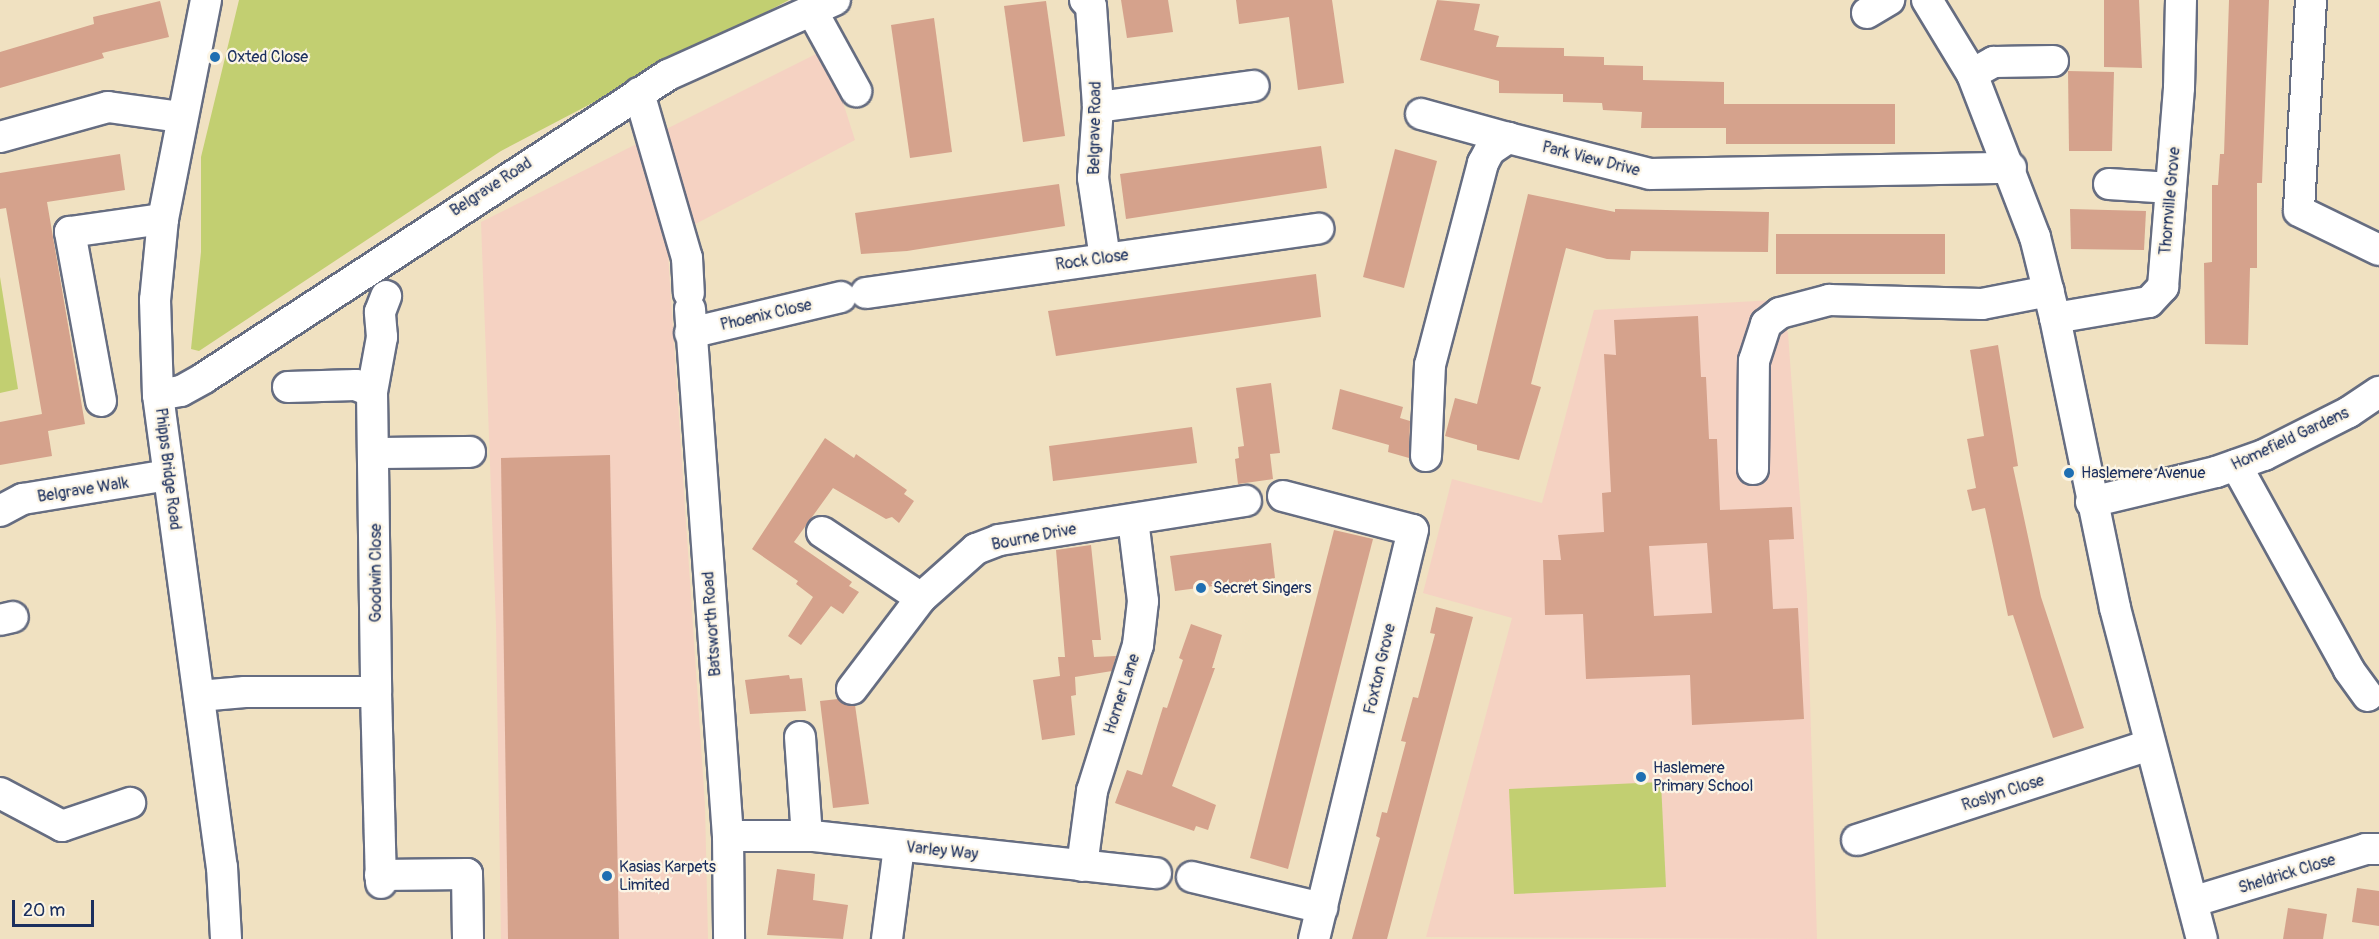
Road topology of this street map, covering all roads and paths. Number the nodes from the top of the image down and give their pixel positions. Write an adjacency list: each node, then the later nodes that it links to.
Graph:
1 (206, 0): 14 (street, Phipps Bridge Road)
2 (1085, 0): 12 (street, Belgrave Road)
3 (1927, 0): 8 (street)
4 (2181, 0): 19 (street, Thornville Grove)
5 (2311, 0): 22 (street)
6 (823, 4): 10 (street); 11 (street, Belgrave Road)
7 (2053, 61): 8 (street)
8 (1972, 74): 17 (street)
9 (1254, 86): 12 (street)
10 (856, 91)
11 (639, 93): 27 (street, Batsworth Road); 31 (street, Belgrave Road)
12 (1098, 107): 23 (street, Belgrave Road)
13 (1421, 114): 16 (street, Park View Drive)
14 (181, 117): 15 (street); 20 (street, Phipps Bridge Road)
15 (0, 137)
16 (1508, 138): 17 (street, Park View Drive); 35 (street)
17 (2011, 168): 26 (street)
18 (2109, 184): 19 (street)
19 (2171, 188): 26 (street, Thornville Grove)
20 (164, 219): 31 (street, Phipps Bridge Road); 32 (street)
21 (1318, 229): 23 (street, Rock Close)
22 (2379, 250)
23 (1105, 258): 24 (street, Rock Close)
24 (854, 295): 27 (street, Phoenix Close)
25 (386, 296): 29 (street, Goodwin Close)
26 (2052, 304): 37 (street, Thornville Grove); 41 (street)
27 (690, 312): 54 (street, Batsworth Road)
28 (288, 387): 29 (street)
29 (372, 392): 34 (street, Goodwin Close)
30 (2379, 392): 36 (street, Homefield Gardens)
31 (158, 395): 38 (street, Phipps Bridge Road)
32 (100, 401)
33 (470, 452): 34 (street)
34 (375, 453): 47 (street, Goodwin Close)
35 (1426, 456)
36 (2236, 465): 41 (street, Homefield Gardens); 49 (street)
37 (1753, 469)
38 (168, 475): 42 (street, Belgrave Walk); 48 (street, Phipps Bridge Road)
39 (1283, 496): 63 (street, Foxton Grove)
40 (1246, 501): 43 (street, Bourne Drive)
41 (2091, 502): 51 (street)
42 (0, 511)
43 (1133, 520): 45 (street, Bourne Drive); 59 (street, Horner Lane)
44 (822, 532): 45 (street)
45 (921, 598): 46 (street, Bourne Drive)
46 (852, 689)
47 (376, 692): 48 (street); 65 (street, Goodwin Close)
48 (199, 696): 64 (street, Phipps Bridge Road)
49 (2368, 696)
50 (800, 737): 55 (street)
51 (2149, 746): 56 (street, Roslyn Close); 62 (street)
52 (0, 793): 53 (street)
53 (130, 803)
54 (728, 836): 55 (street, Varley Way); 66 (street, Batsworth Road)
55 (807, 836): 57 (street, Varley Way)
56 (1857, 840)
57 (899, 847): 59 (street, Varley Way); 67 (street)
58 (2379, 849): 62 (street, Sheldrick Close)
59 (1082, 866): 60 (street, Varley Way)
60 (1156, 873)
61 (1192, 877): 63 (street)
62 (2195, 901): 69 (street)
63 (1322, 908): 68 (street, Foxton Grove)
64 (226, 939)
65 (468, 939)
66 (729, 939)
67 (886, 939)
68 (1314, 939)
69 (2202, 939)

